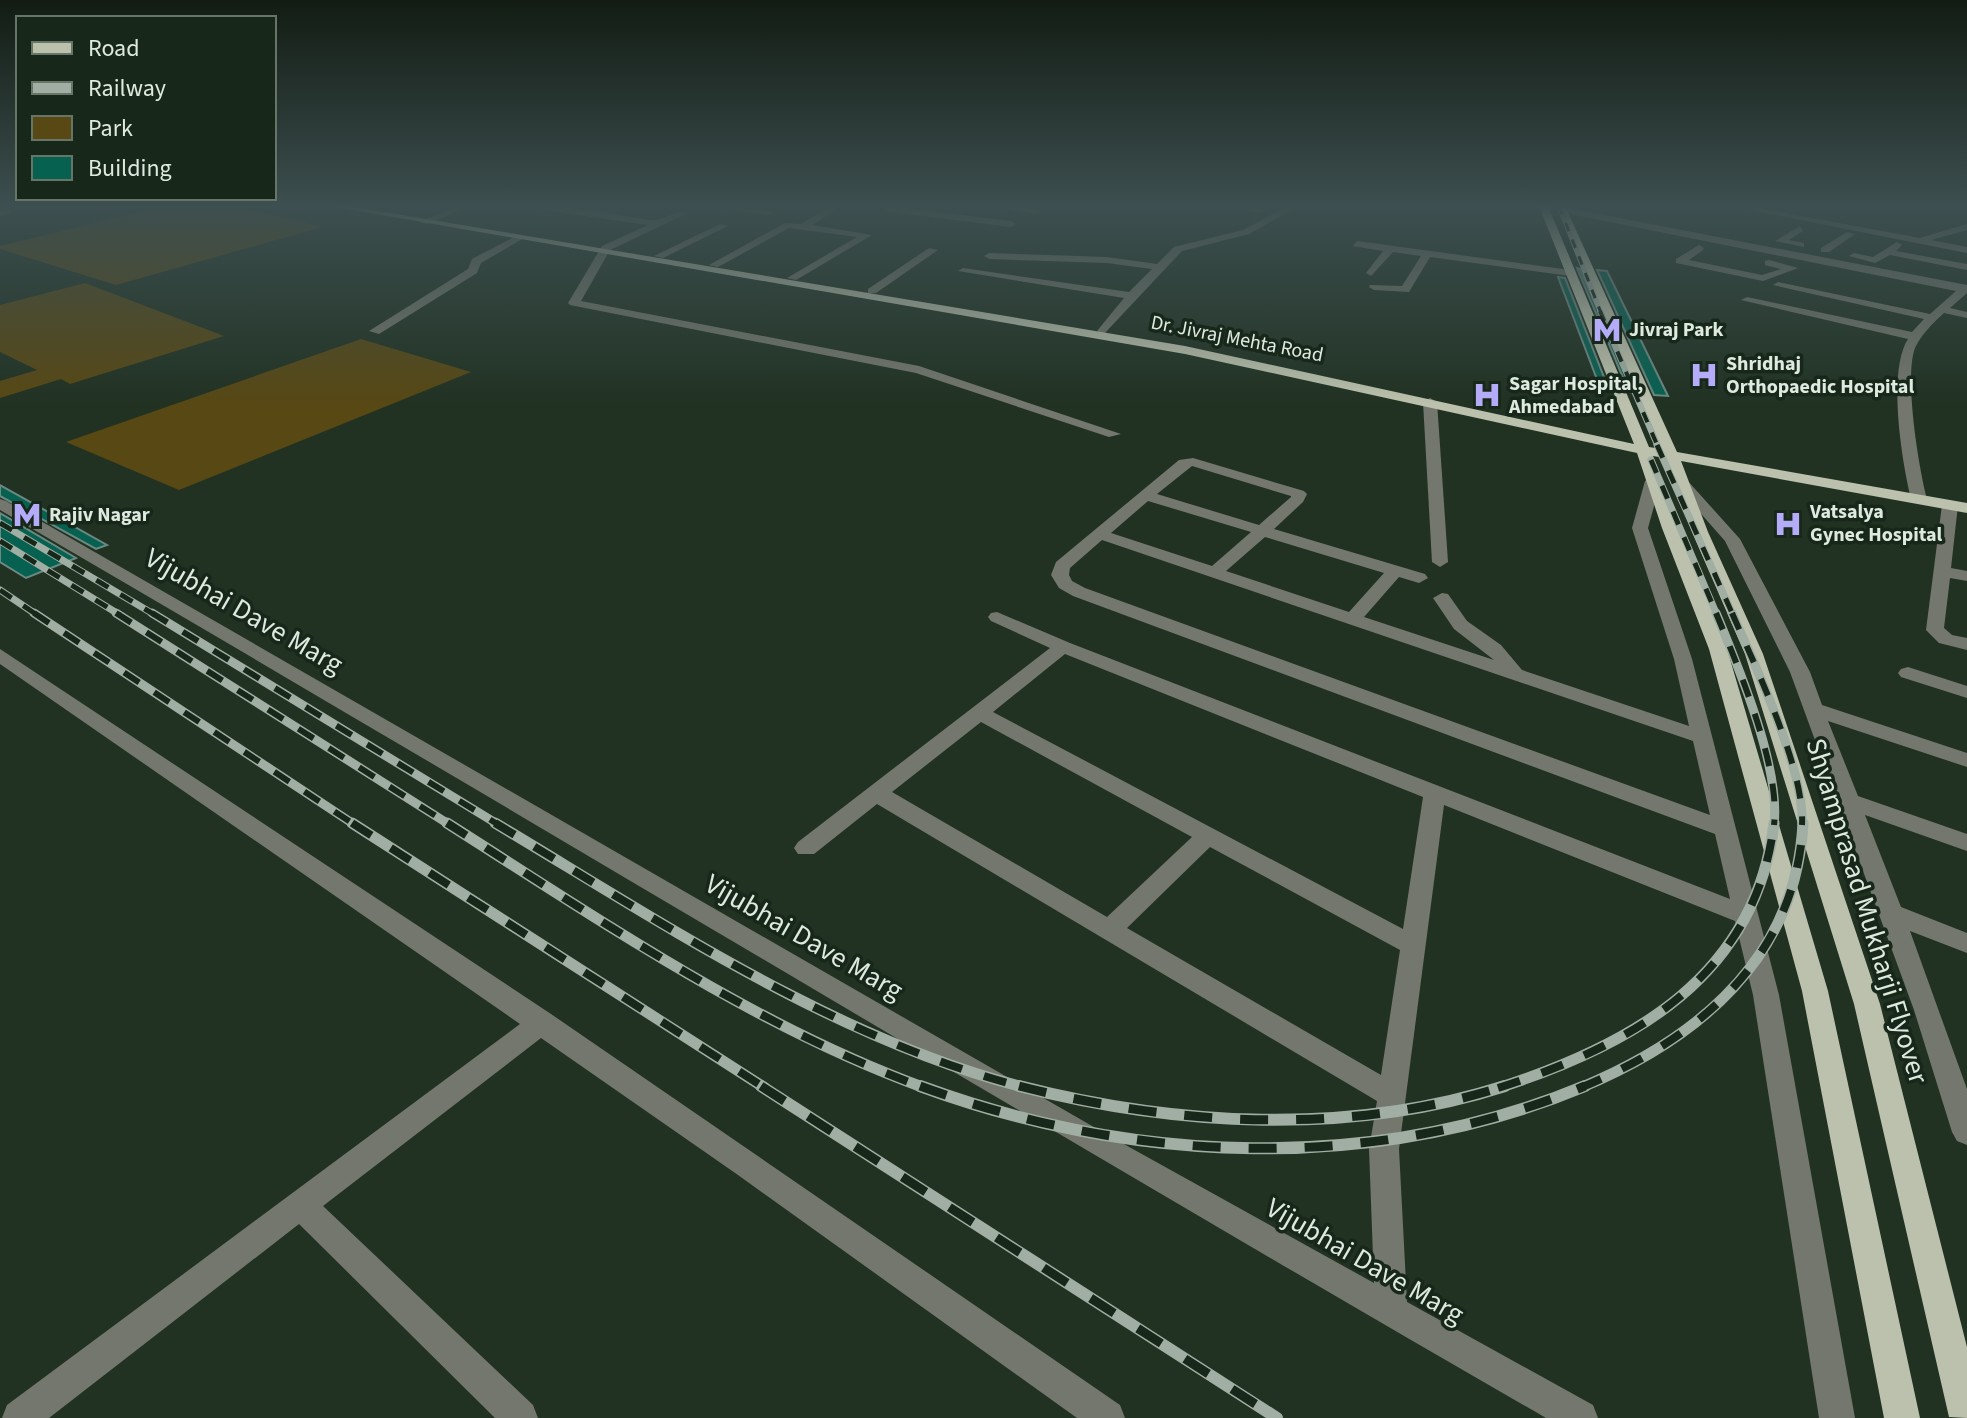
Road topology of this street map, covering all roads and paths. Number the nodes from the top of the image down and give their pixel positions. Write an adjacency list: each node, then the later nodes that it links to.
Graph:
1 (471, 272): 27 (street)
2 (593, 272): 31 (street)
3 (734, 272): 30 (main road)
4 (757, 272): 16 (main road, Dr. Jivraj Mehta Road)
5 (802, 272): 16 (street)
6 (900, 272): 21 (street)
7 (971, 272): 23 (street)
8 (1154, 272): 23 (street)
9 (1416, 272): 19 (street)
10 (1564, 272): 15 (street)
11 (1590, 272): 33 (main road, Shyamprasad Mukharji Flyover)
12 (1735, 272): 13 (street)
13 (1780, 272)
14 (1895, 272): 20 (street)
15 (1570, 273): 32 (main road)
16 (792, 278): 21 (main road, Dr. Jivraj Mehta Road)
17 (1802, 278): 25 (street)
18 (1778, 285): 25 (street)
19 (1374, 287)
20 (1966, 289): 25 (street)
21 (872, 291): 28 (main road, Dr. Jivraj Mehta Road)
22 (1760, 294): 29 (street)
23 (1132, 296): 28 (street)
24 (1747, 300): 29 (street)
25 (1940, 311): 26 (street); 29 (street)
26 (1967, 315)
27 (375, 331)
28 (1103, 331): 32 (main road, Dr. Jivraj Mehta Road)
29 (1920, 333): 37 (street)
30 (1430, 402): 32 (main road); 42 (street)
31 (1114, 434)
32 (1642, 446): 33 (main road); 34 (main road)
33 (1669, 450): 35 (main road, Shyamprasad Mukharji Flyover); 37 (main road)
34 (1653, 481): 59 (street); 84 (main road)
35 (1681, 482): 57 (street); 78 (main road, Shyamprasad Mukharji Flyover)
36 (1145, 495): 40 (street); 40 (street); 41 (street)
37 (1918, 496): 39 (main road)
38 (0, 504): 77 (street, Vijubhai Dave Marg)
39 (1961, 505): 44 (street)
40 (1260, 530): 43 (street); 45 (street)
41 (1099, 534): 45 (street); 64 (street)
42 (1440, 562)
43 (1395, 571): 47 (street); 50 (street)
44 (1942, 572): 46 (street); 51 (street)
45 (1214, 573): 50 (street)
46 (1967, 576)
47 (1419, 578)
48 (1442, 598): 55 (street)
49 (997, 617): 52 (street)
50 (1352, 619): 55 (street)
51 (1967, 644)
52 (1063, 647): 58 (street); 61 (street)
53 (0, 655): 73 (street)
54 (1908, 673): 56 (street)
55 (1515, 674): 59 (street)
56 (1967, 692)
57 (1814, 709): 60 (street); 63 (street)
58 (980, 713): 62 (street); 65 (street)
59 (1702, 737): 64 (street)
60 (1967, 760)
61 (1435, 792): 69 (street); 72 (street)
62 (876, 793): 67 (street); 70 (street)
63 (1849, 801): 66 (street); 68 (street)
64 (1725, 829): 69 (street)
65 (1208, 835): 70 (street); 72 (street)
66 (1967, 843)
67 (806, 848)
68 (1890, 913): 71 (street); 75 (street)
69 (1746, 915): 83 (street)
70 (1109, 930): 74 (street)
71 (1967, 943)
72 (1413, 946): 74 (street)
73 (542, 1022): 76 (street); 81 (street)
74 (1391, 1095): 77 (street)
75 (1967, 1132)
76 (301, 1205): 79 (street); 80 (street)
77 (1391, 1311): 82 (street, Vijubhai Dave Marg)
78 (1967, 1417)
79 (20, 1418)
80 (520, 1418)
81 (1107, 1418)
82 (1580, 1418)
83 (1837, 1418)
84 (1902, 1418)

